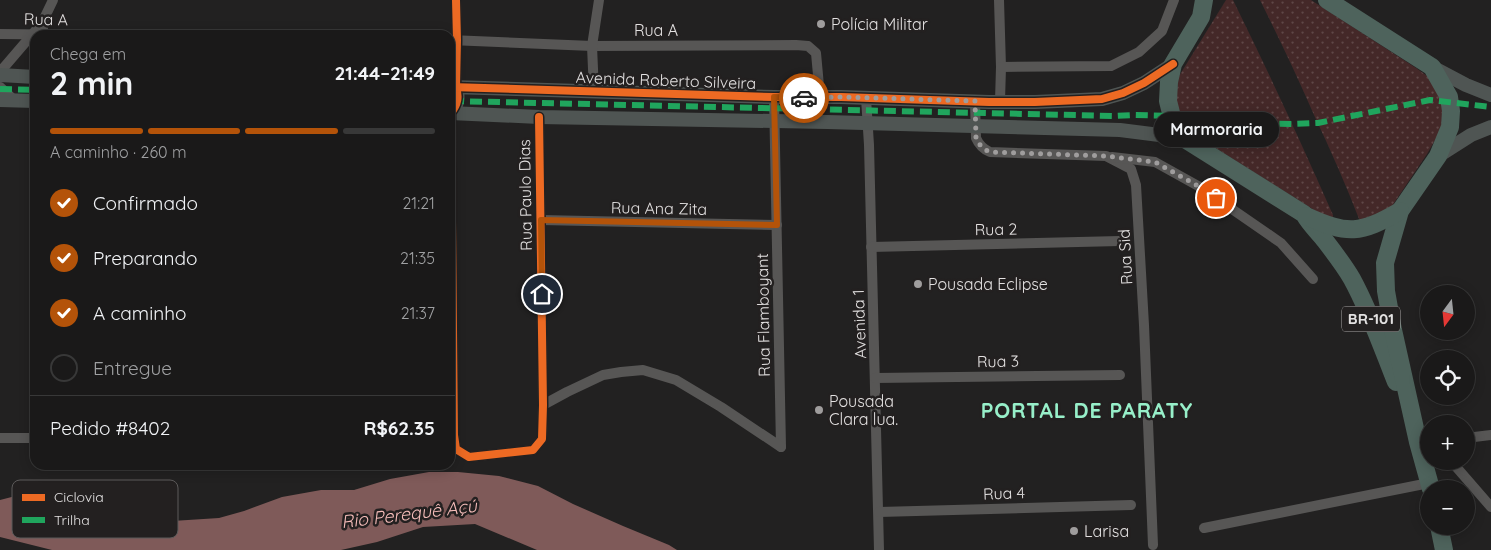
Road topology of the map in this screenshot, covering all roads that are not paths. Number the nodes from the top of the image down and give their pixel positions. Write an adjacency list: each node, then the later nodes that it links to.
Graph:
1 (53, 0): 9 (street)
2 (456, 0): 12 (street)
3 (599, 0): 17 (street)
4 (999, 0): 19 (street)
5 (1174, 0): 19 (street)
6 (1215, 0): 8 (highway)
7 (1327, 0): 20 (highway, BR-101)
8 (1203, 9): 18 (highway)
9 (42, 23): 10 (street); 11 (street)
10 (36, 30)
11 (43, 30)
12 (454, 30)
13 (0, 34): 14 (street, Rua A)
14 (30, 34)
15 (30, 36): 21 (street)
16 (455, 40): 17 (street, Rua A)
17 (592, 46): 26 (street); 29 (street, Rua A)
18 (1172, 64): 35 (street, Avenida Roberto Silveira); 43 (highway)
19 (1001, 67): 35 (street)
20 (1432, 67): 27 (street); 45 (highway, BR-101)
21 (0, 74): 22 (street)
22 (30, 77)
23 (0, 87): 32 (street)
24 (455, 87): 26 (street, Avenida Roberto Silveira)
25 (455, 90): 36 (street)
26 (594, 92): 28 (street, Avenida Roberto Silveira)
27 (1491, 95)
28 (774, 97): 29 (street, Avenida Roberto Silveira); 39 (street, Rua Flamboyant)
29 (820, 97): 30 (street, Avenida Roberto Silveira)
30 (866, 98): 34 (street, Avenida Roberto Silveira); 40 (street, Avenida 1)
31 (0, 100): 32 (street)
32 (15, 101): 33 (street)
33 (30, 101)
34 (975, 101): 35 (street, Avenida Roberto Silveira); 41 (street, Rua Sid)
35 (1000, 101)
36 (455, 107)
37 (455, 113): 38 (street)
38 (539, 117): 39 (street); 48 (street, Rua Paulo Dias)
39 (774, 122): 40 (street); 49 (street, Rua Flamboyant)
40 (867, 124): 41 (street); 51 (street, Avenida 1)
41 (975, 126): 43 (street); 44 (street, Rua Sid)
42 (1491, 127): 45 (street)
43 (1183, 138): 47 (highway, BR-101)
44 (1106, 156): 52 (street); 70 (street, Rua Sid)
45 (1438, 156): 46 (highway, BR-101)
46 (1400, 211): 47 (highway); 57 (highway, BR-101)
47 (1304, 214): 61 (highway, BR-101)
48 (541, 220): 49 (street, Rua Ana Zita); 55 (street, Rua Paulo Dias)
49 (777, 225): 55 (street, Rua Flamboyant)
50 (1120, 241): 51 (street, Rua 2)
51 (871, 246): 54 (street, Avenida 1)
52 (1312, 279)
53 (1120, 375): 54 (street, Rua 3)
54 (875, 378): 67 (street, Avenida 1)
55 (544, 405): 62 (street, Rua Paulo Dias)
56 (1491, 435): 58 (street)
57 (1420, 436)
58 (1475, 437)
59 (0, 438): 60 (street)
60 (30, 438)
61 (1420, 438)
62 (455, 442)
63 (1459, 470): 66 (street)
64 (1420, 488): 68 (street)
65 (1131, 505): 67 (street, Rua 4)
66 (1491, 507)
67 (879, 512): 71 (street, Avenida 1)
68 (1204, 528)
69 (1441, 535): 72 (highway)
70 (1153, 545)
71 (879, 550)
72 (1444, 550)

